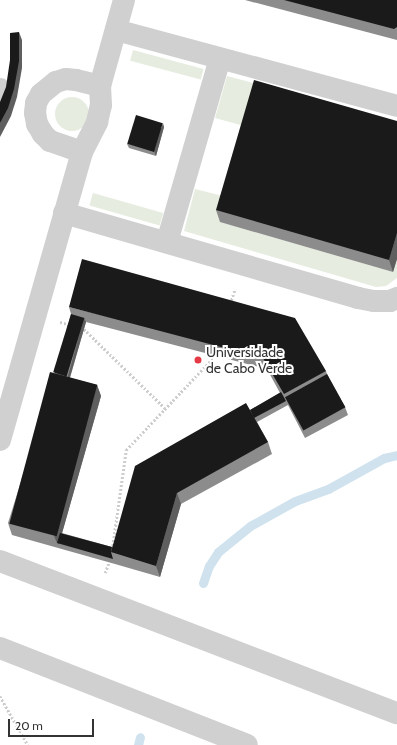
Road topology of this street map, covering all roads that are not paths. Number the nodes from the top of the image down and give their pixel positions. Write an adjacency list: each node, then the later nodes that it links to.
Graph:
1 (124, 0): 2 (street)
2 (116, 30): 3 (street); 4 (street)
3 (220, 58): 6 (street); 9 (street)
4 (100, 86): 5 (street); 7 (street)
5 (11, 95): 7 (street)
6 (397, 106)
7 (82, 152): 8 (street)
8 (64, 213): 9 (street); 11 (street)
9 (167, 242): 10 (street)
10 (397, 298)
11 (0, 440)
12 (0, 561): 14 (street)
13 (0, 648): 15 (street)
14 (397, 713)
15 (247, 745)

